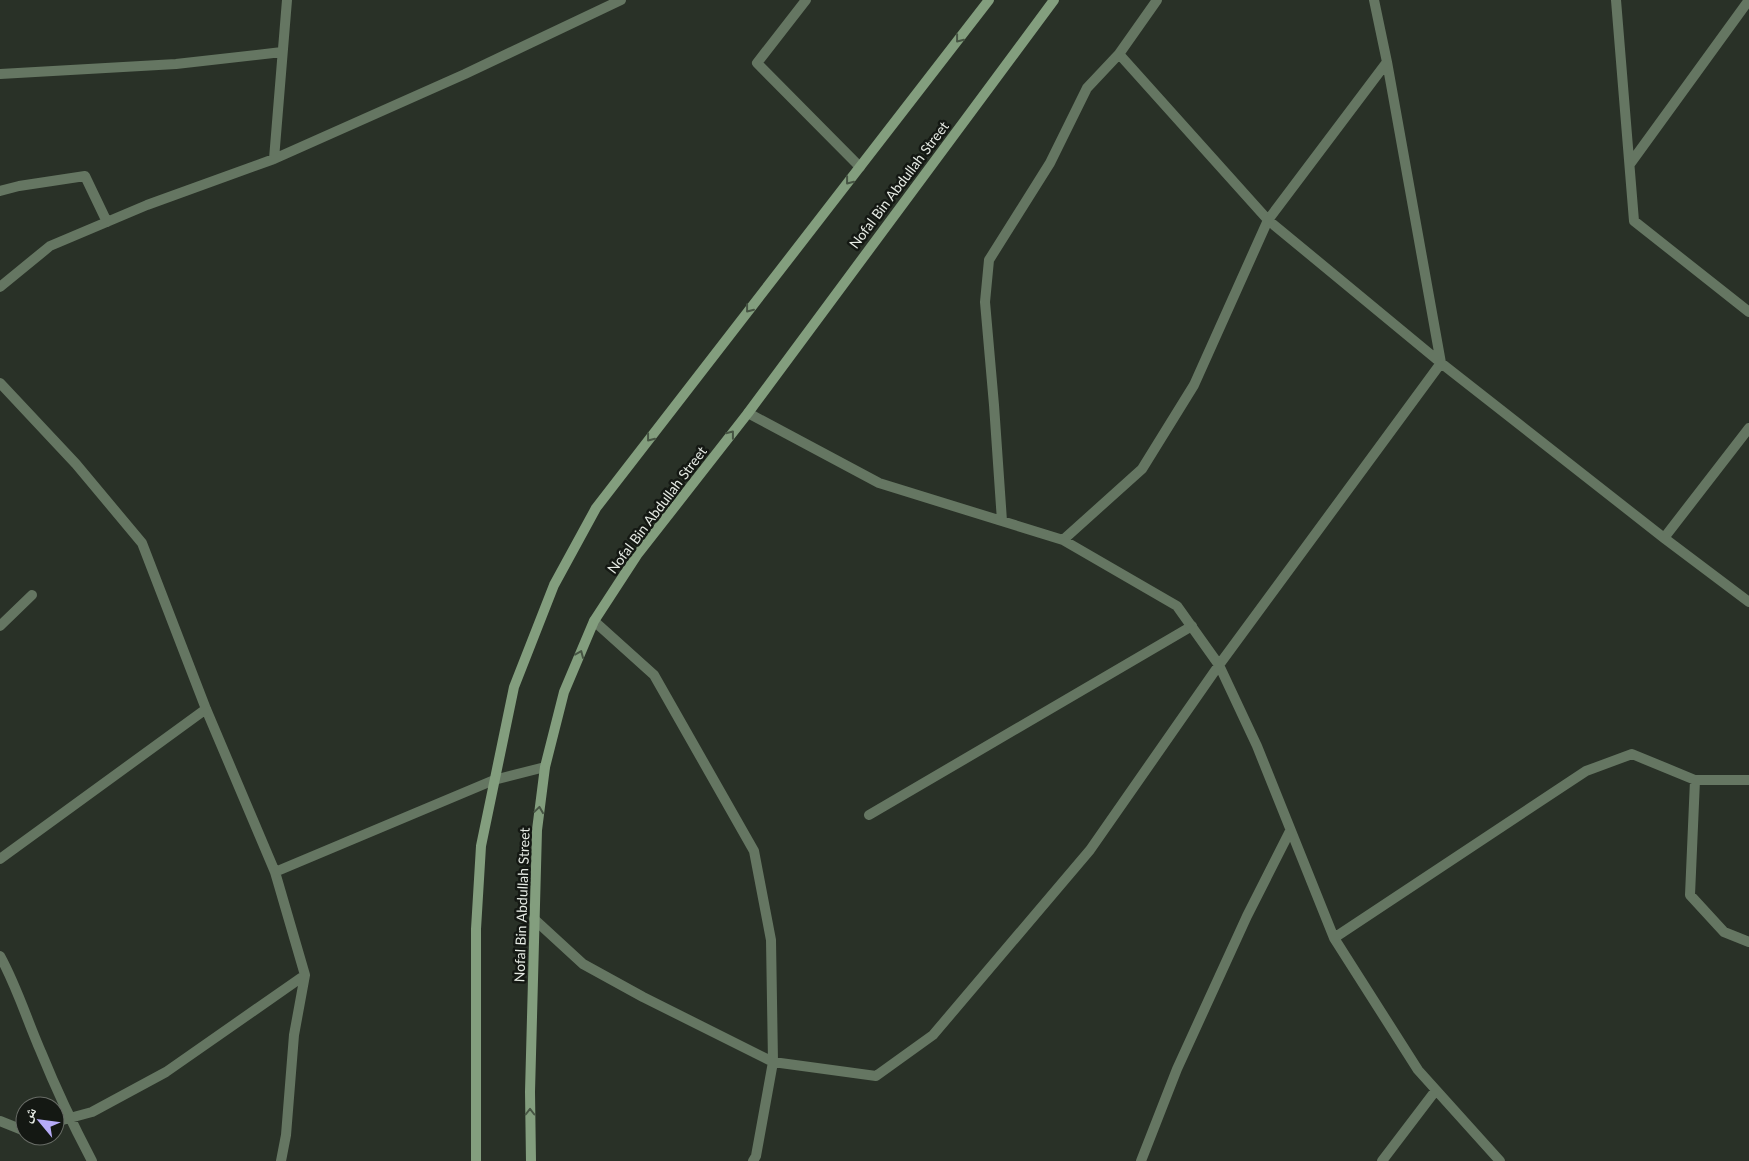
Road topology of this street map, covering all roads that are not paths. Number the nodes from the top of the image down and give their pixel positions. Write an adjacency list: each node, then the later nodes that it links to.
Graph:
1 (286, 0): 10 (street)
2 (621, 0): 14 (street)
3 (806, 0): 16 (street)
4 (989, 0): 16 (main road, one-way to 16)
5 (1054, 0): 24 (main road, Nofal Bin Abdullah Street)
6 (1157, 0): 11 (street)
7 (1374, 0): 12 (street)
8 (1616, 0): 15 (street)
9 (1748, 0): 15 (street)
10 (282, 52): 13 (street); 14 (street)
11 (1119, 54): 18 (street); 26 (street)
12 (1387, 62): 18 (street); 22 (street)
13 (0, 74)
14 (274, 159): 19 (street)
15 (1630, 164): 21 (street)
16 (860, 166): 37 (main road, one-way to 37)
17 (0, 190): 19 (street)
18 (1268, 220): 22 (street); 28 (street)
19 (107, 222): 20 (street)
20 (0, 287)
21 (1749, 312)
22 (1441, 363): 27 (street); 34 (street)
23 (0, 383): 35 (street)
24 (748, 413): 26 (street); 31 (main road, Nofal Bin Abdullah Street, one-way to 24)
25 (1749, 428): 27 (street)
26 (1002, 521): 28 (street)
27 (1664, 538): 30 (street)
28 (1063, 540): 33 (street)
29 (32, 595): 32 (street)
30 (1749, 602)
31 (594, 621): 36 (main road, Nofal Bin Abdullah Street, one-way to 31); 49 (street)
32 (0, 626)
33 (1192, 626): 34 (street); 40 (street)
34 (1219, 665): 41 (street); 49 (street)
35 (206, 709): 42 (street); 43 (street)
36 (545, 767): 37 (street); 44 (main road, Nofal Bin Abdullah Street, one-way to 36)
37 (494, 780): 43 (street); 57 (main road)
38 (1695, 780): 39 (street); 45 (street); 46 (street)
39 (1749, 780)
40 (869, 815)
41 (1290, 831): 45 (street); 60 (street)
42 (0, 859)
43 (275, 872): 48 (street)
44 (534, 918): 49 (street); 58 (main road, Nofal Bin Abdullah Street, one-way to 44)
45 (1334, 938): 50 (street)
46 (1749, 942)
47 (0, 956): 51 (street)
48 (305, 975): 51 (street); 56 (street)
49 (772, 1062): 59 (street)
50 (1436, 1090): 61 (street); 62 (street)
51 (70, 1118): 52 (street); 55 (street)
52 (65, 1119)
53 (0, 1121): 54 (street)
54 (15, 1127)
55 (92, 1161)
56 (281, 1161)
57 (476, 1161)
58 (531, 1161)
59 (753, 1161)
60 (1141, 1161)
61 (1382, 1161)
62 (1500, 1161)

